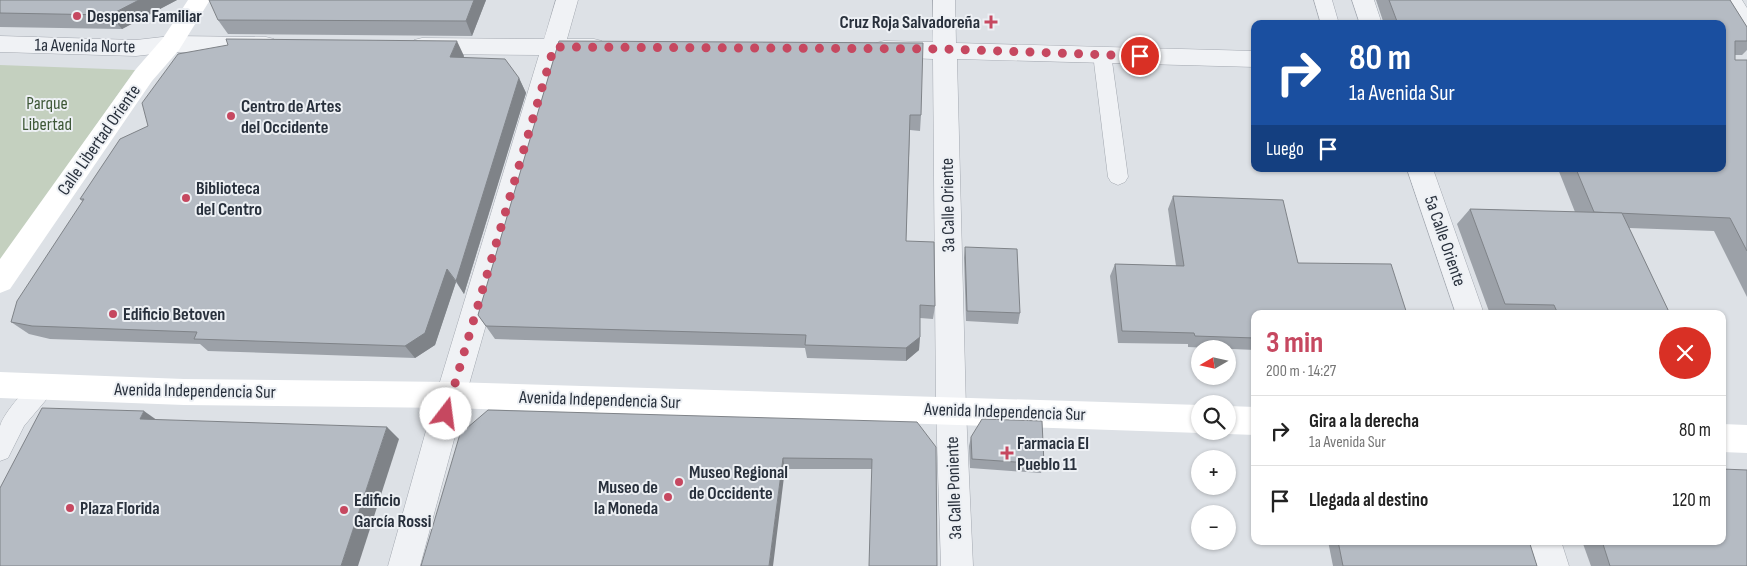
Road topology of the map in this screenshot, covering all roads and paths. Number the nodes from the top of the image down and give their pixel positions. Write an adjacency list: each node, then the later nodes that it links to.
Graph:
1 (199, 0): 11 (main road, Calle Libertad Oriente)
2 (567, 0): 14 (street)
3 (944, 0): 17 (street, 3a Calle Oriente)
4 (1323, 0): 7 (lane)
5 (1363, 0): 8 (street)
6 (1731, 0): 9 (street)
7 (1329, 20)
8 (1370, 20)
9 (1747, 26)
10 (0, 44): 11 (street, 1a Avenida Norte)
11 (171, 44): 12 (street, 1a Avenida Norte); 22 (main road, Calle Libertad Oriente)
12 (289, 45)
13 (397, 46): 14 (street)
14 (554, 47): 15 (street); 26 (street)
15 (612, 48)
16 (867, 49): 17 (street)
17 (945, 49): 18 (street); 27 (street, 3a Calle Oriente)
18 (1102, 54): 19 (street); 21 (lane)
19 (1251, 59)
20 (1421, 172): 23 (street, 5a Calle Oriente)
21 (1118, 177)
22 (0, 281)
23 (1469, 310)
24 (0, 385): 25 (main road, Avenida Independencia Sur)
25 (43, 387): 26 (main road, Avenida Independencia Sur); 33 (lane)
26 (451, 395): 27 (main road, Avenida Independencia Sur); 35 (street)
27 (951, 410): 28 (main road, Avenida Independencia Sur); 36 (street, 3a Calle Poniente)
28 (1191, 419)
29 (1236, 420): 30 (main road)
30 (1251, 421)
31 (1726, 438): 32 (main road)
32 (1747, 439)
33 (0, 450)
34 (1546, 545): 37 (street)
35 (404, 566)
36 (957, 566)
37 (1553, 566)

